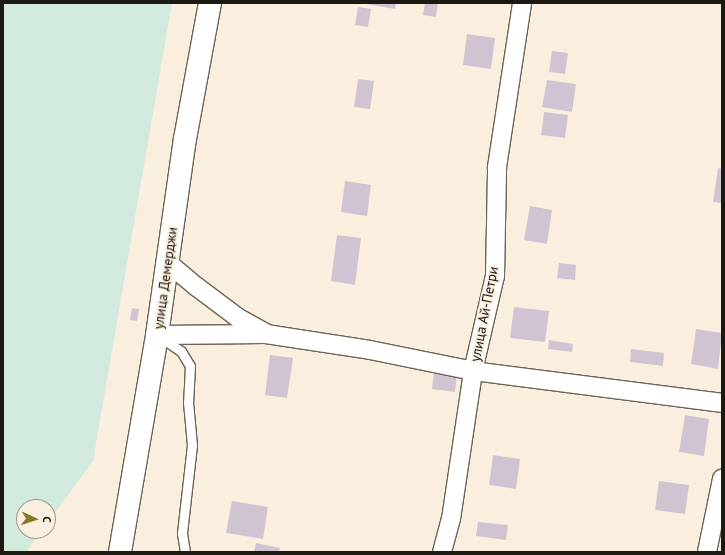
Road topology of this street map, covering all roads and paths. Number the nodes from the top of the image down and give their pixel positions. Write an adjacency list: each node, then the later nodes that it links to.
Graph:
1 (210, 3): 3 (main road, улица Демерджи)
2 (522, 3): 6 (street, улица Ай-Петри)
3 (167, 262): 4 (street); 5 (main road, улица Демерджи)
4 (266, 334): 5 (street); 6 (street)
5 (157, 335): 9 (main road, улица Демерджи); 10 (lane)
6 (473, 371): 7 (street); 11 (street, улица Ай-Петри)
7 (722, 403)
8 (722, 479): 12 (street)
9 (120, 552)
10 (185, 552)
11 (442, 552)
12 (707, 552)

